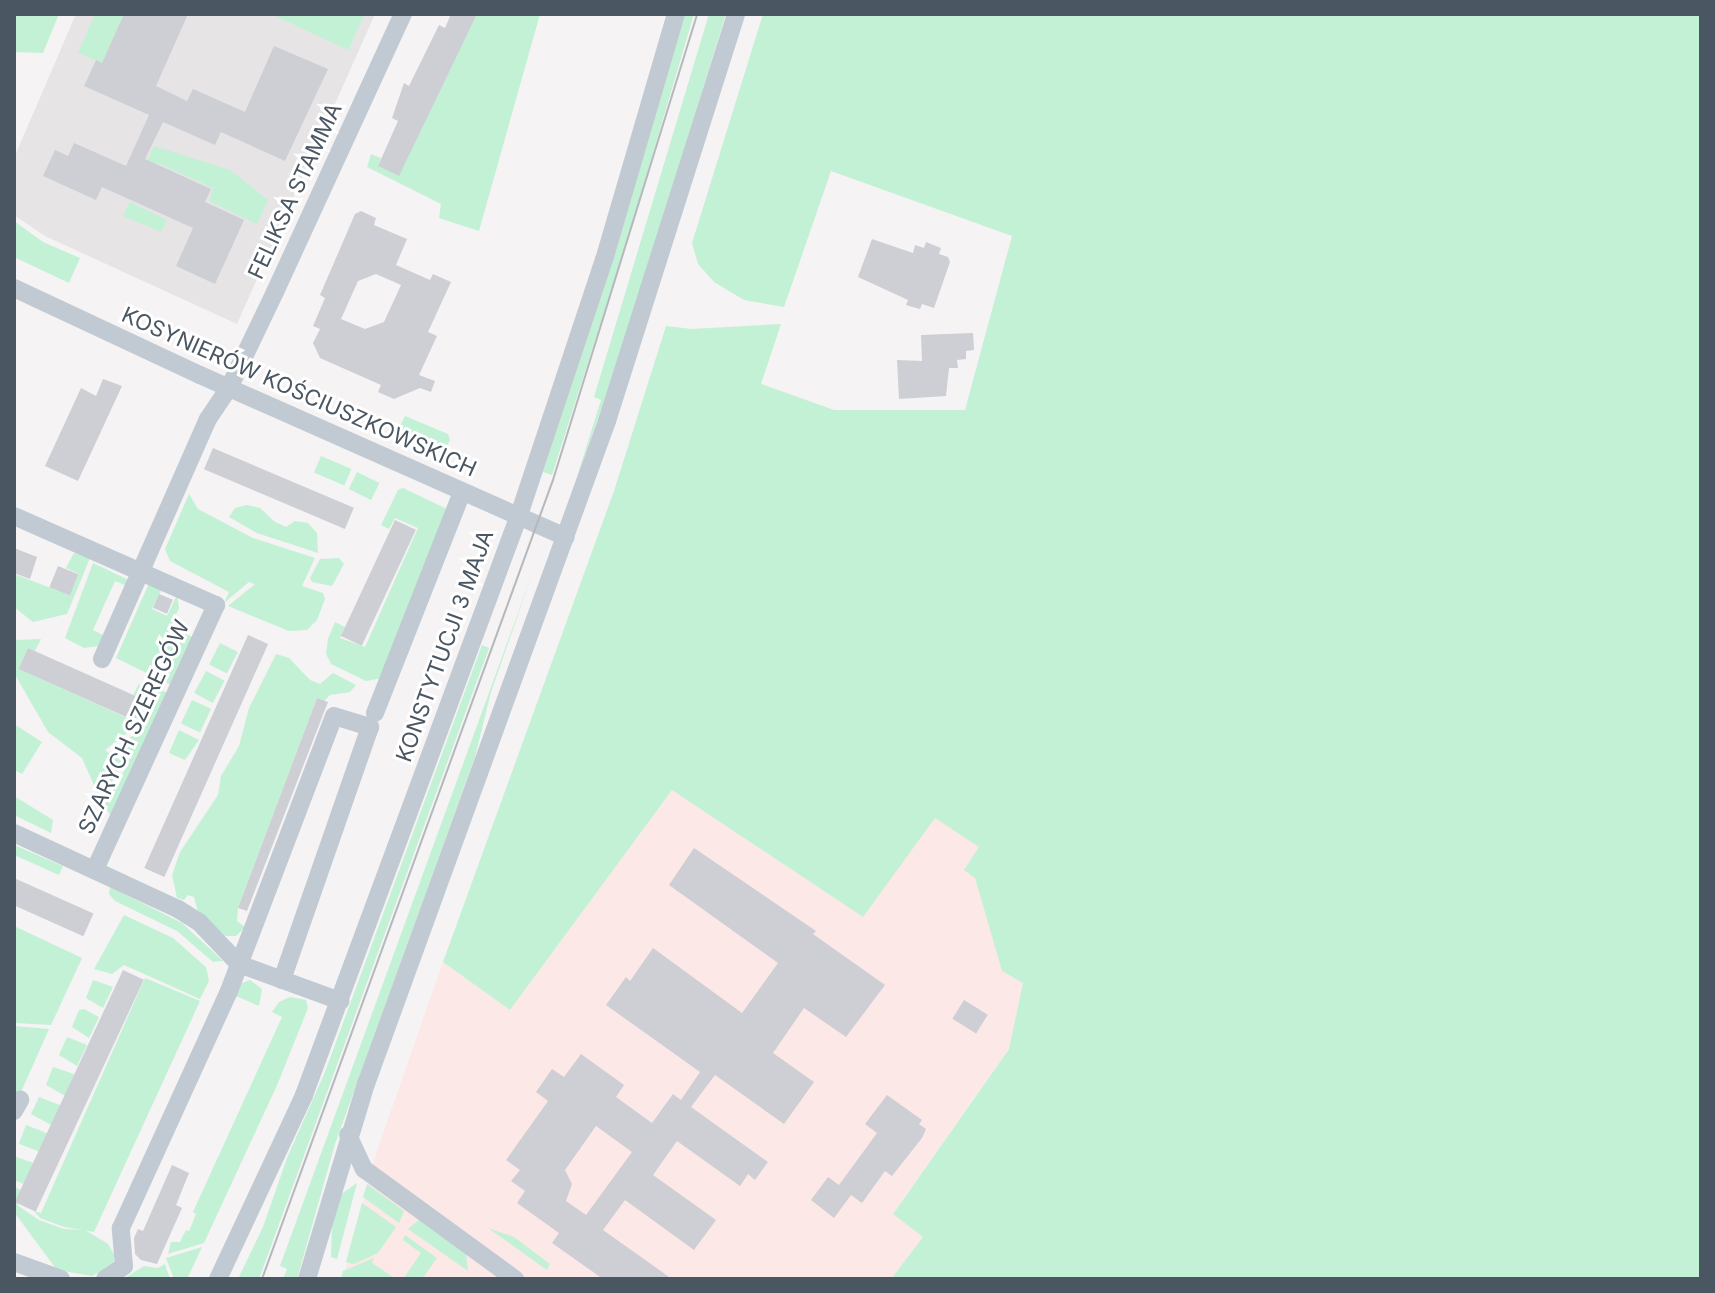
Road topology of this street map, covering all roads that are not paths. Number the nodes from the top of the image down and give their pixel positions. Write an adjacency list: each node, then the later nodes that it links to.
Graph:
1 (403, 14): 5 (street, FELIKSA STAMMA)
2 (676, 14): 8 (street, KONSTYTUCJI 3 MAJA)
3 (736, 14): 9 (street)
4 (14, 288): 5 (street, KOSYNIERÓW KOŚCIUSZKOWSKICH)
5 (229, 388): 6 (street, KOSYNIERÓW KOŚCIUSZKOWSKICH); 10 (street)
6 (462, 492): 8 (street, KOSYNIERÓW KOŚCIUSZKOWSKICH); 12 (street)
7 (14, 516): 10 (street)
8 (518, 518): 9 (street, KOSYNIERÓW KOŚCIUSZKOWSKICH); 17 (street, KONSTYTUCJI 3 MAJA)
9 (566, 537): 18 (street)
10 (139, 568): 11 (street); 14 (street, SZARYCH SZEREGÓW)
11 (102, 659)
12 (375, 713)
13 (14, 833): 14 (street)
14 (95, 869): 15 (street)
15 (239, 964): 16 (street); 16 (street); 23 (street)
16 (282, 980): 17 (street)
17 (340, 1001): 24 (street, KONSTYTUCJI 3 MAJA)
18 (348, 1135): 19 (street); 20 (street)
19 (364, 1169): 20 (street); 26 (street)
20 (332, 1185): 25 (street)
21 (14, 1262): 22 (street)
22 (61, 1279)
23 (105, 1279)
24 (218, 1279)
25 (307, 1279)
26 (515, 1279)

